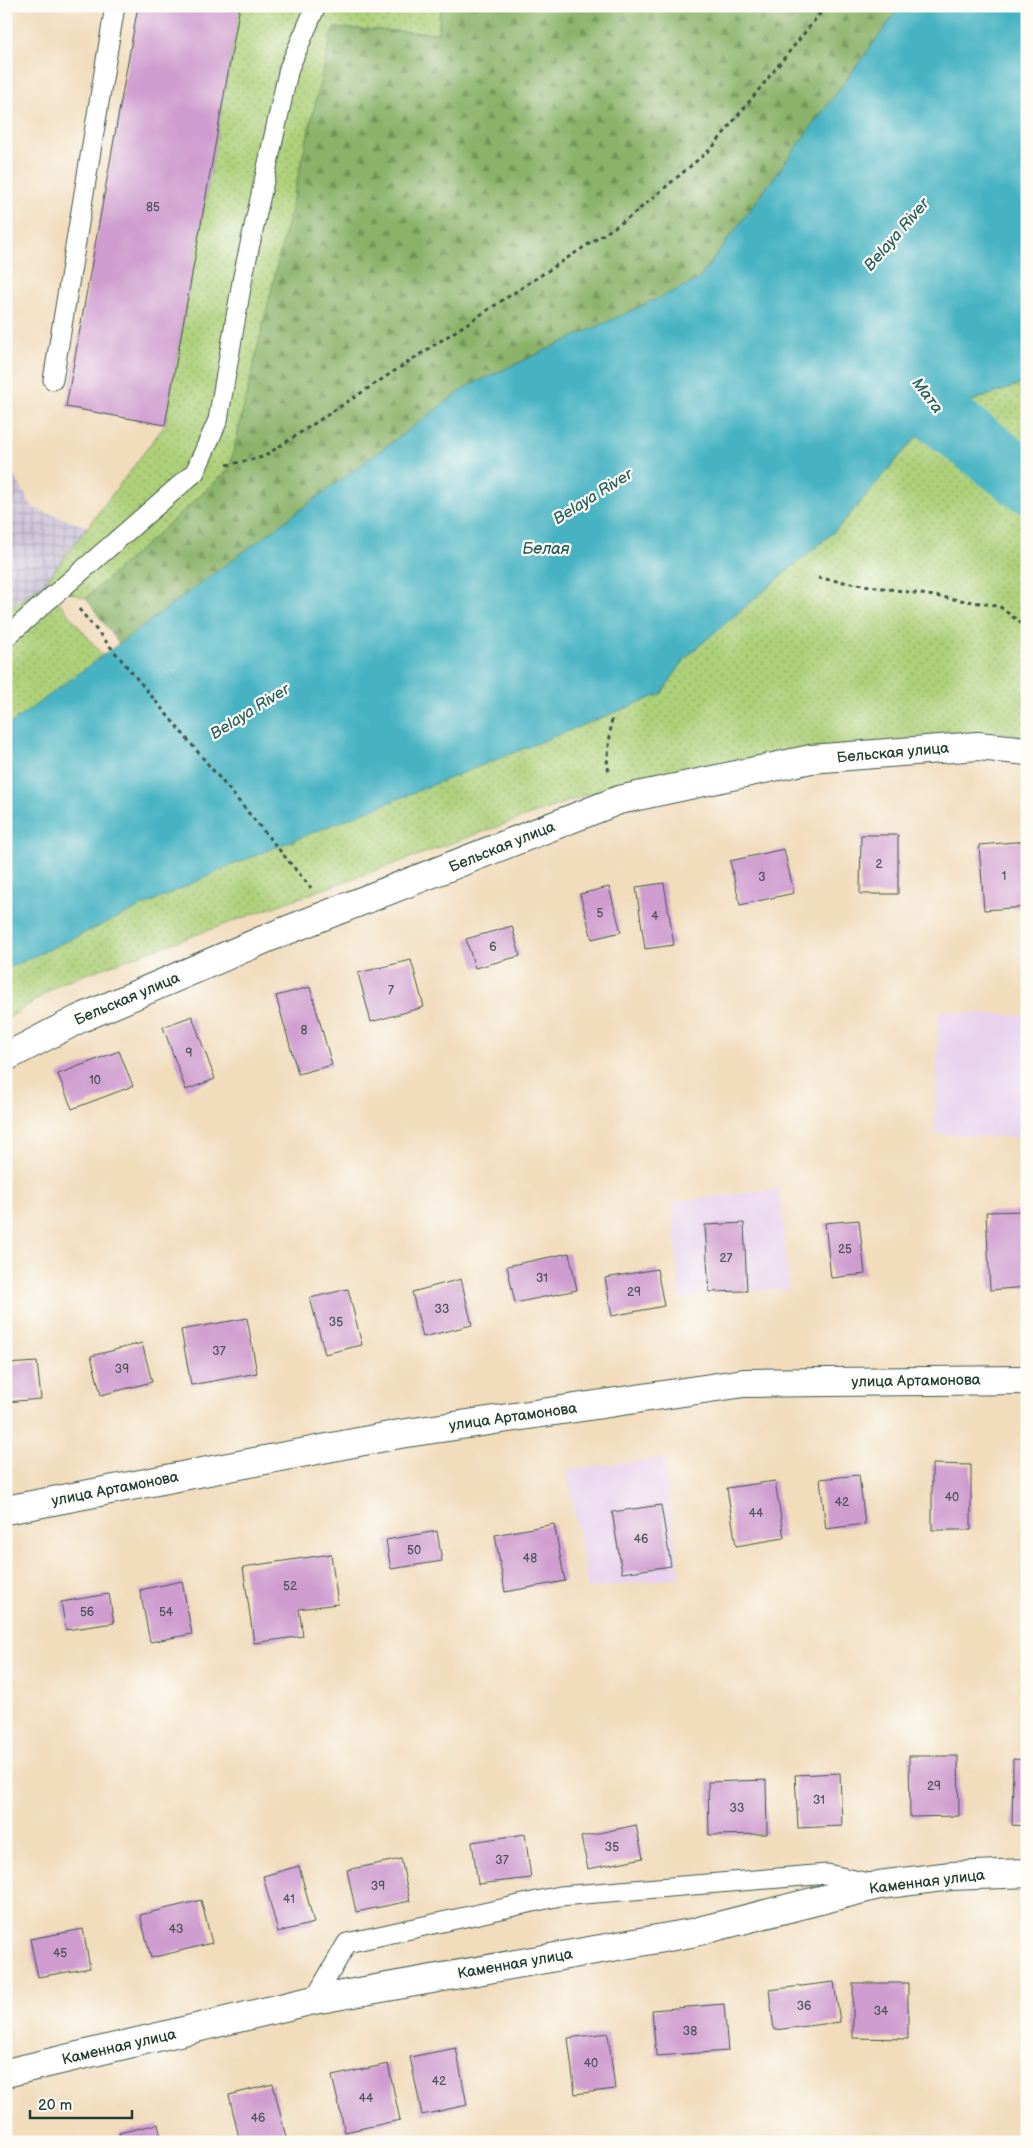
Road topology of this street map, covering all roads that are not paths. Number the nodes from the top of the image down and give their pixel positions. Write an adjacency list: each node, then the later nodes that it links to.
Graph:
1 (115, 6): 3 (lane)
2 (316, 6): 4 (lane)
3 (53, 380)
4 (6, 637)
5 (1027, 751): 6 (street, Бельская улица)
6 (6, 1057)
7 (1027, 1380): 8 (street, улица Артамонова)
8 (6, 1510)
9 (1027, 1873): 10 (street, Каменная улица)
10 (879, 1885): 11 (street, Каменная улица); 11 (lane)
11 (314, 2000): 12 (street, Каменная улица)
12 (6, 2073)

